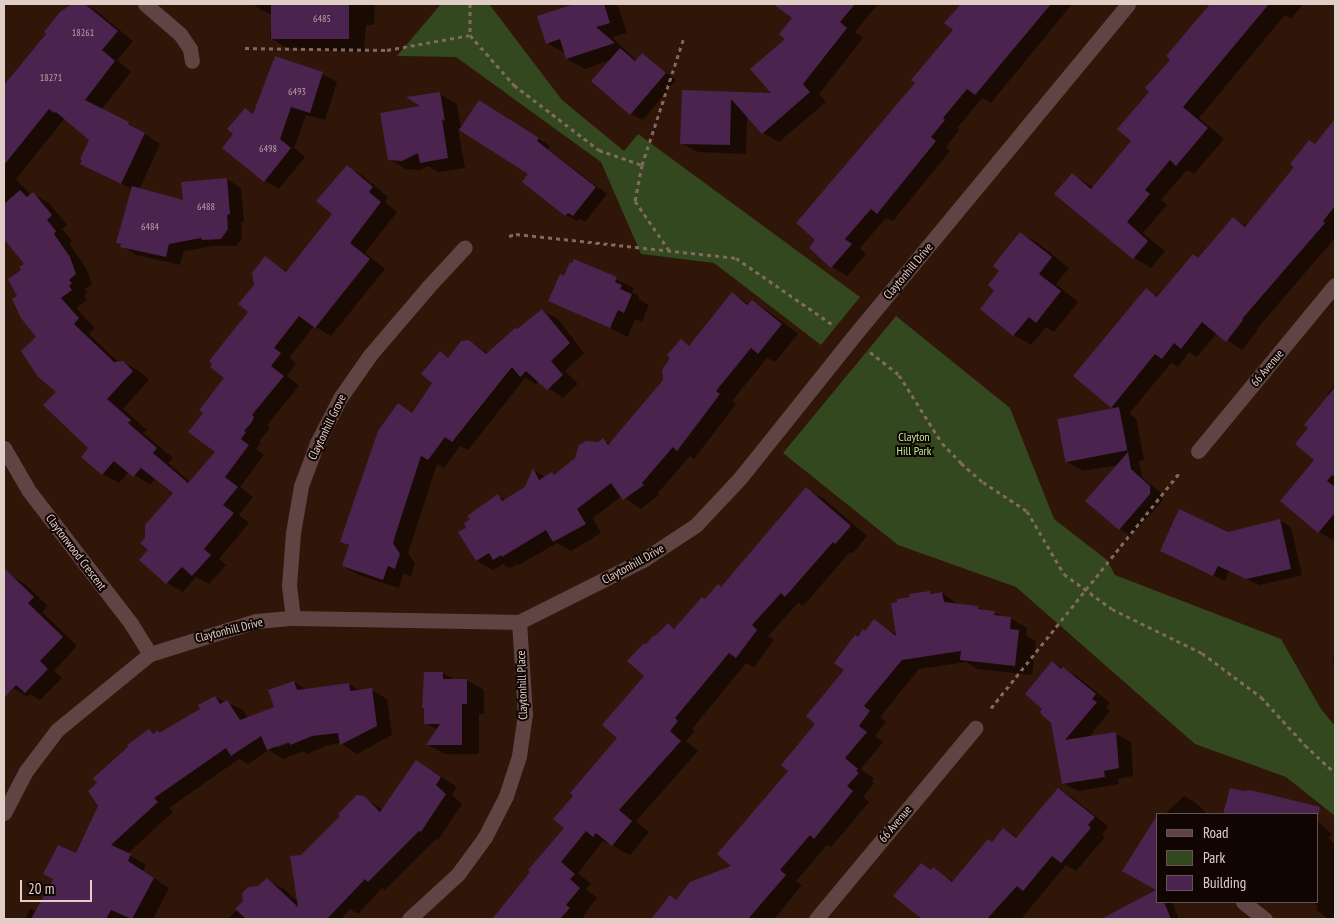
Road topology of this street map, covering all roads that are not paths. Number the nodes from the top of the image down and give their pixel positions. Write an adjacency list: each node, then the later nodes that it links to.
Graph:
1 (145, 4): 3 (street)
2 (1128, 4): 9 (street, Claytonhill Drive)
3 (192, 61)
4 (465, 247): 8 (street, Claytonhill Grove)
5 (1335, 285): 7 (street, 66 Avenue)
6 (4, 448): 10 (street, Claytonwood Crescent)
7 (1198, 451)
8 (293, 618): 9 (street, Claytonhill Drive); 10 (street, Claytonhill Drive)
9 (519, 622): 15 (street, Claytonhill Place)
10 (150, 654): 12 (street, Claytonhill Drive)
11 (975, 728): 14 (street, 66 Avenue)
12 (4, 813)
13 (1244, 903): 16 (street)
14 (821, 917)
15 (409, 919)
16 (1265, 919)

